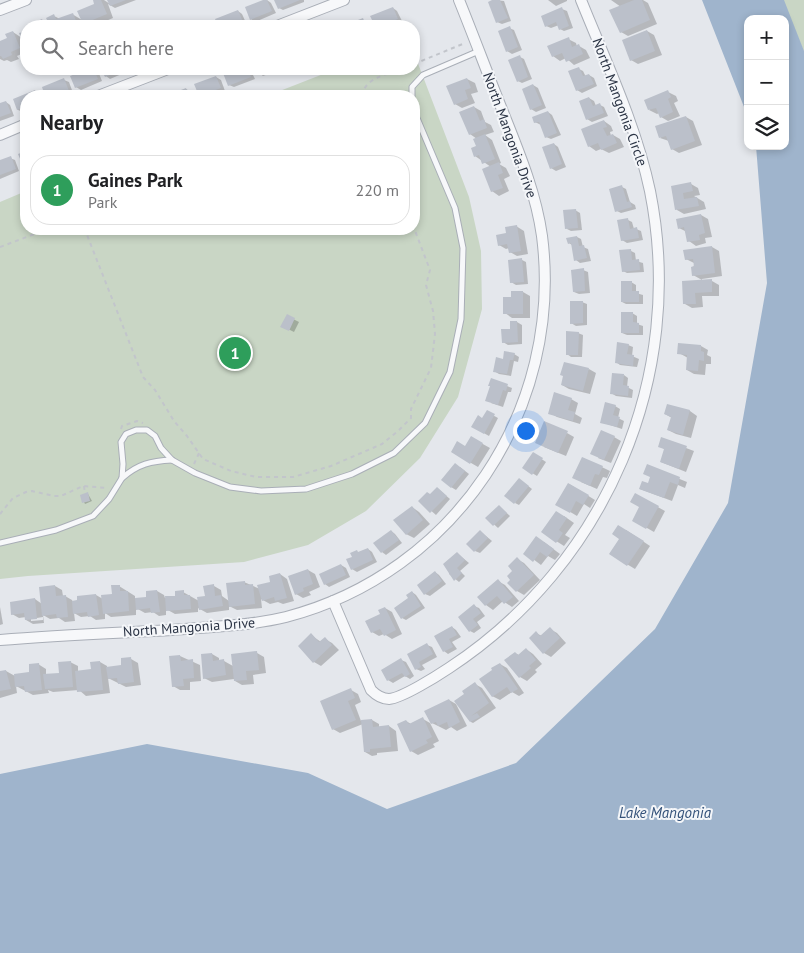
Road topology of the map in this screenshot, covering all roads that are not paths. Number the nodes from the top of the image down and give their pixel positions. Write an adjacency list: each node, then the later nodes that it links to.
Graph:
1 (26, 0): 5 (street)
2 (344, 0): 6 (street)
3 (459, 0): 7 (street, North Mangonia Drive)
4 (581, 0): 17 (street, North Mangonia Circle)
5 (0, 10)
6 (292, 20)
7 (479, 51): 10 (lane); 17 (street, North Mangonia Drive)
8 (152, 75): 9 (street)
9 (114, 90)
10 (412, 90)
11 (420, 125): 14 (lane)
12 (20, 127): 13 (street)
13 (0, 135)
14 (172, 460): 15 (lane); 15 (lane)
15 (122, 478): 16 (lane)
16 (0, 543)
17 (333, 600): 18 (street, North Mangonia Drive)
18 (0, 640)

